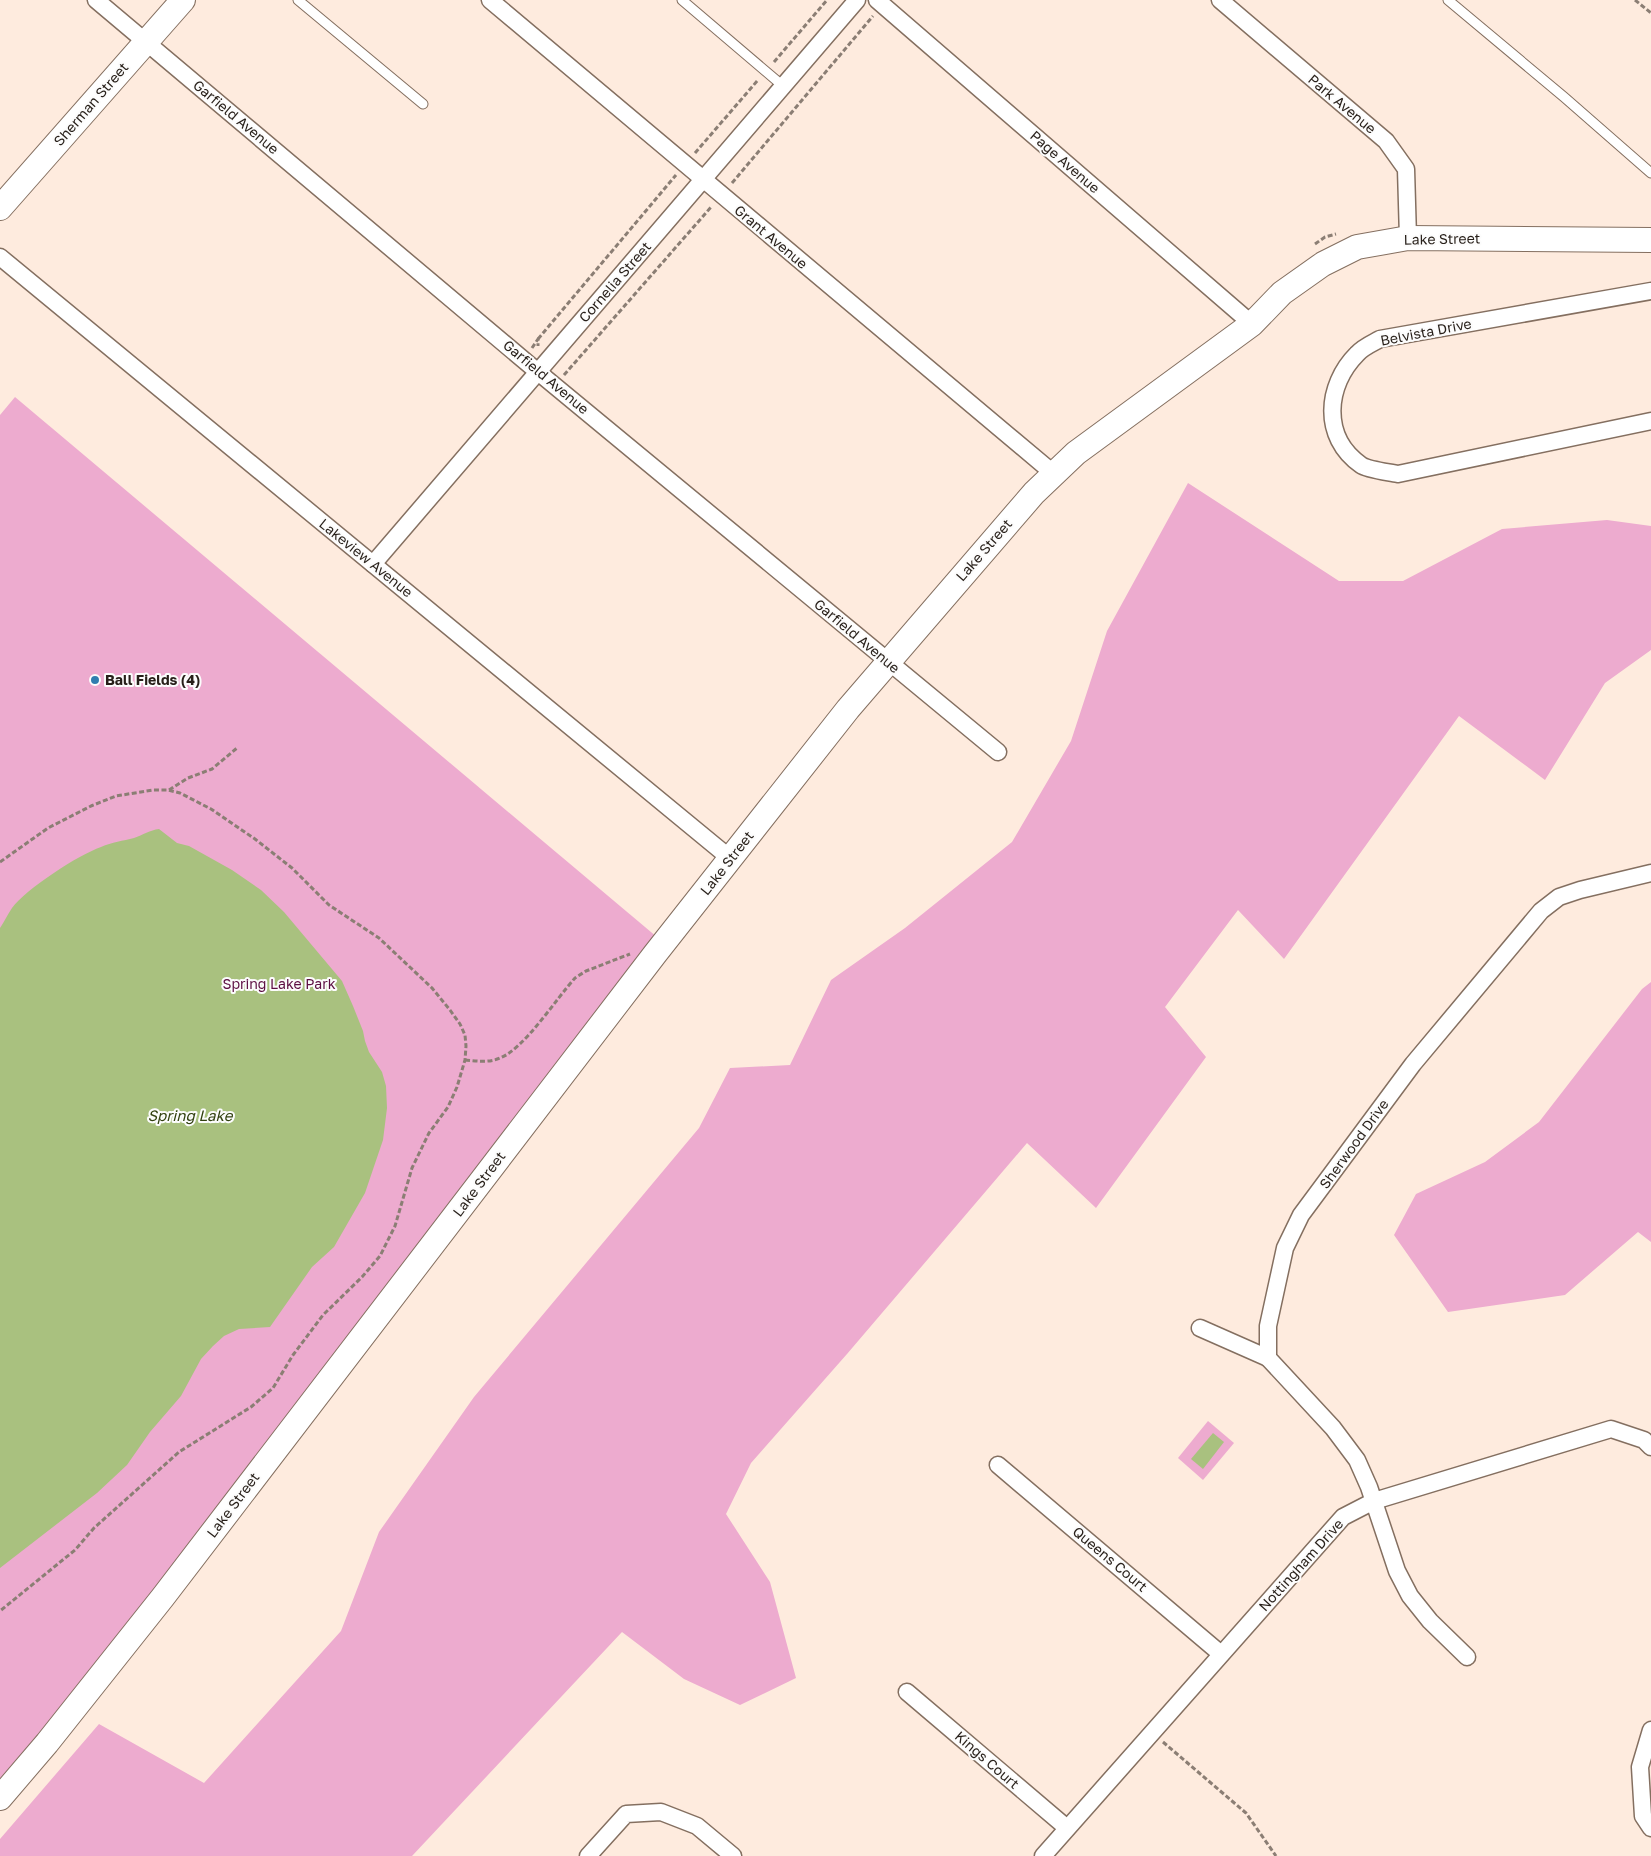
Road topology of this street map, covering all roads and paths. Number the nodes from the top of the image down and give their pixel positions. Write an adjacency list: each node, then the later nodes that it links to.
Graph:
1 (96, 0): 12 (street, Garfield Avenue)
2 (183, 0): 12 (street, Sherman Street)
3 (298, 0): 14 (lane)
4 (490, 0): 16 (street, Grant Avenue)
5 (682, 0): 13 (lane)
6 (857, 0): 13 (street, Cornelia Street)
7 (1220, 0): 20 (street, Park Avenue)
8 (1448, 0): 15 (lane)
9 (1636, 0): 11 (path)
10 (880, 2): 17 (path); 25 (street, Page Avenue)
11 (1651, 13)
12 (146, 42): 18 (street, Sherman Street); 26 (street, Garfield Avenue)
13 (783, 86): 16 (street, Cornelia Street)
14 (423, 104)
15 (1651, 173)
16 (703, 180): 17 (street, Grant Avenue); 26 (street, Cornelia Street)
17 (721, 195): 27 (path); 29 (street, Grant Avenue)
18 (0, 208)
19 (1341, 233): 22 (path)
20 (1408, 238): 21 (street, Lake Street); 25 (street, Lake Street)
21 (1651, 240)
22 (1309, 248)
23 (0, 257): 30 (street, Lakeview Avenue)
24 (1651, 291): 28 (street, Belvista Drive)
25 (1252, 324): 29 (street, Lake Street)
26 (538, 372): 27 (street, Garfield Avenue); 30 (street, Cornelia Street)
27 (552, 383): 31 (street, Garfield Avenue)
28 (1651, 421)
29 (1053, 472): 31 (street, Lake Street)
30 (373, 564): 35 (street, Lakeview Avenue)
31 (888, 662): 33 (street, Garfield Avenue); 35 (street, Lake Street)
32 (237, 748): 34 (path)
33 (998, 752)
34 (168, 790): 36 (path); 39 (path)
35 (731, 859): 51 (street, Lake Street)
36 (0, 862)
37 (1651, 873): 41 (street, Sherwood Drive)
38 (634, 953): 39 (path)
39 (465, 1060): 45 (path)
40 (1200, 1328): 41 (street)
41 (1268, 1358): 44 (street)
42 (1651, 1447): 44 (street, Nottingham Drive)
43 (998, 1465): 46 (street, Queens Court)
44 (1374, 1501): 46 (street, Nottingham Drive); 47 (street)
45 (0, 1610)
46 (1221, 1654): 50 (street, Nottingham Drive)
47 (1467, 1657)
48 (907, 1692): 52 (street, Kings Court)
49 (1651, 1730): 53 (street)
50 (1152, 1733): 52 (street, Nottingham Drive); 57 (path)
51 (0, 1798)
52 (1067, 1828): 56 (street, Nottingham Drive)
53 (1651, 1828)
54 (588, 1856): 55 (street)
55 (733, 1856)
56 (1043, 1856)
57 (1276, 1856)

